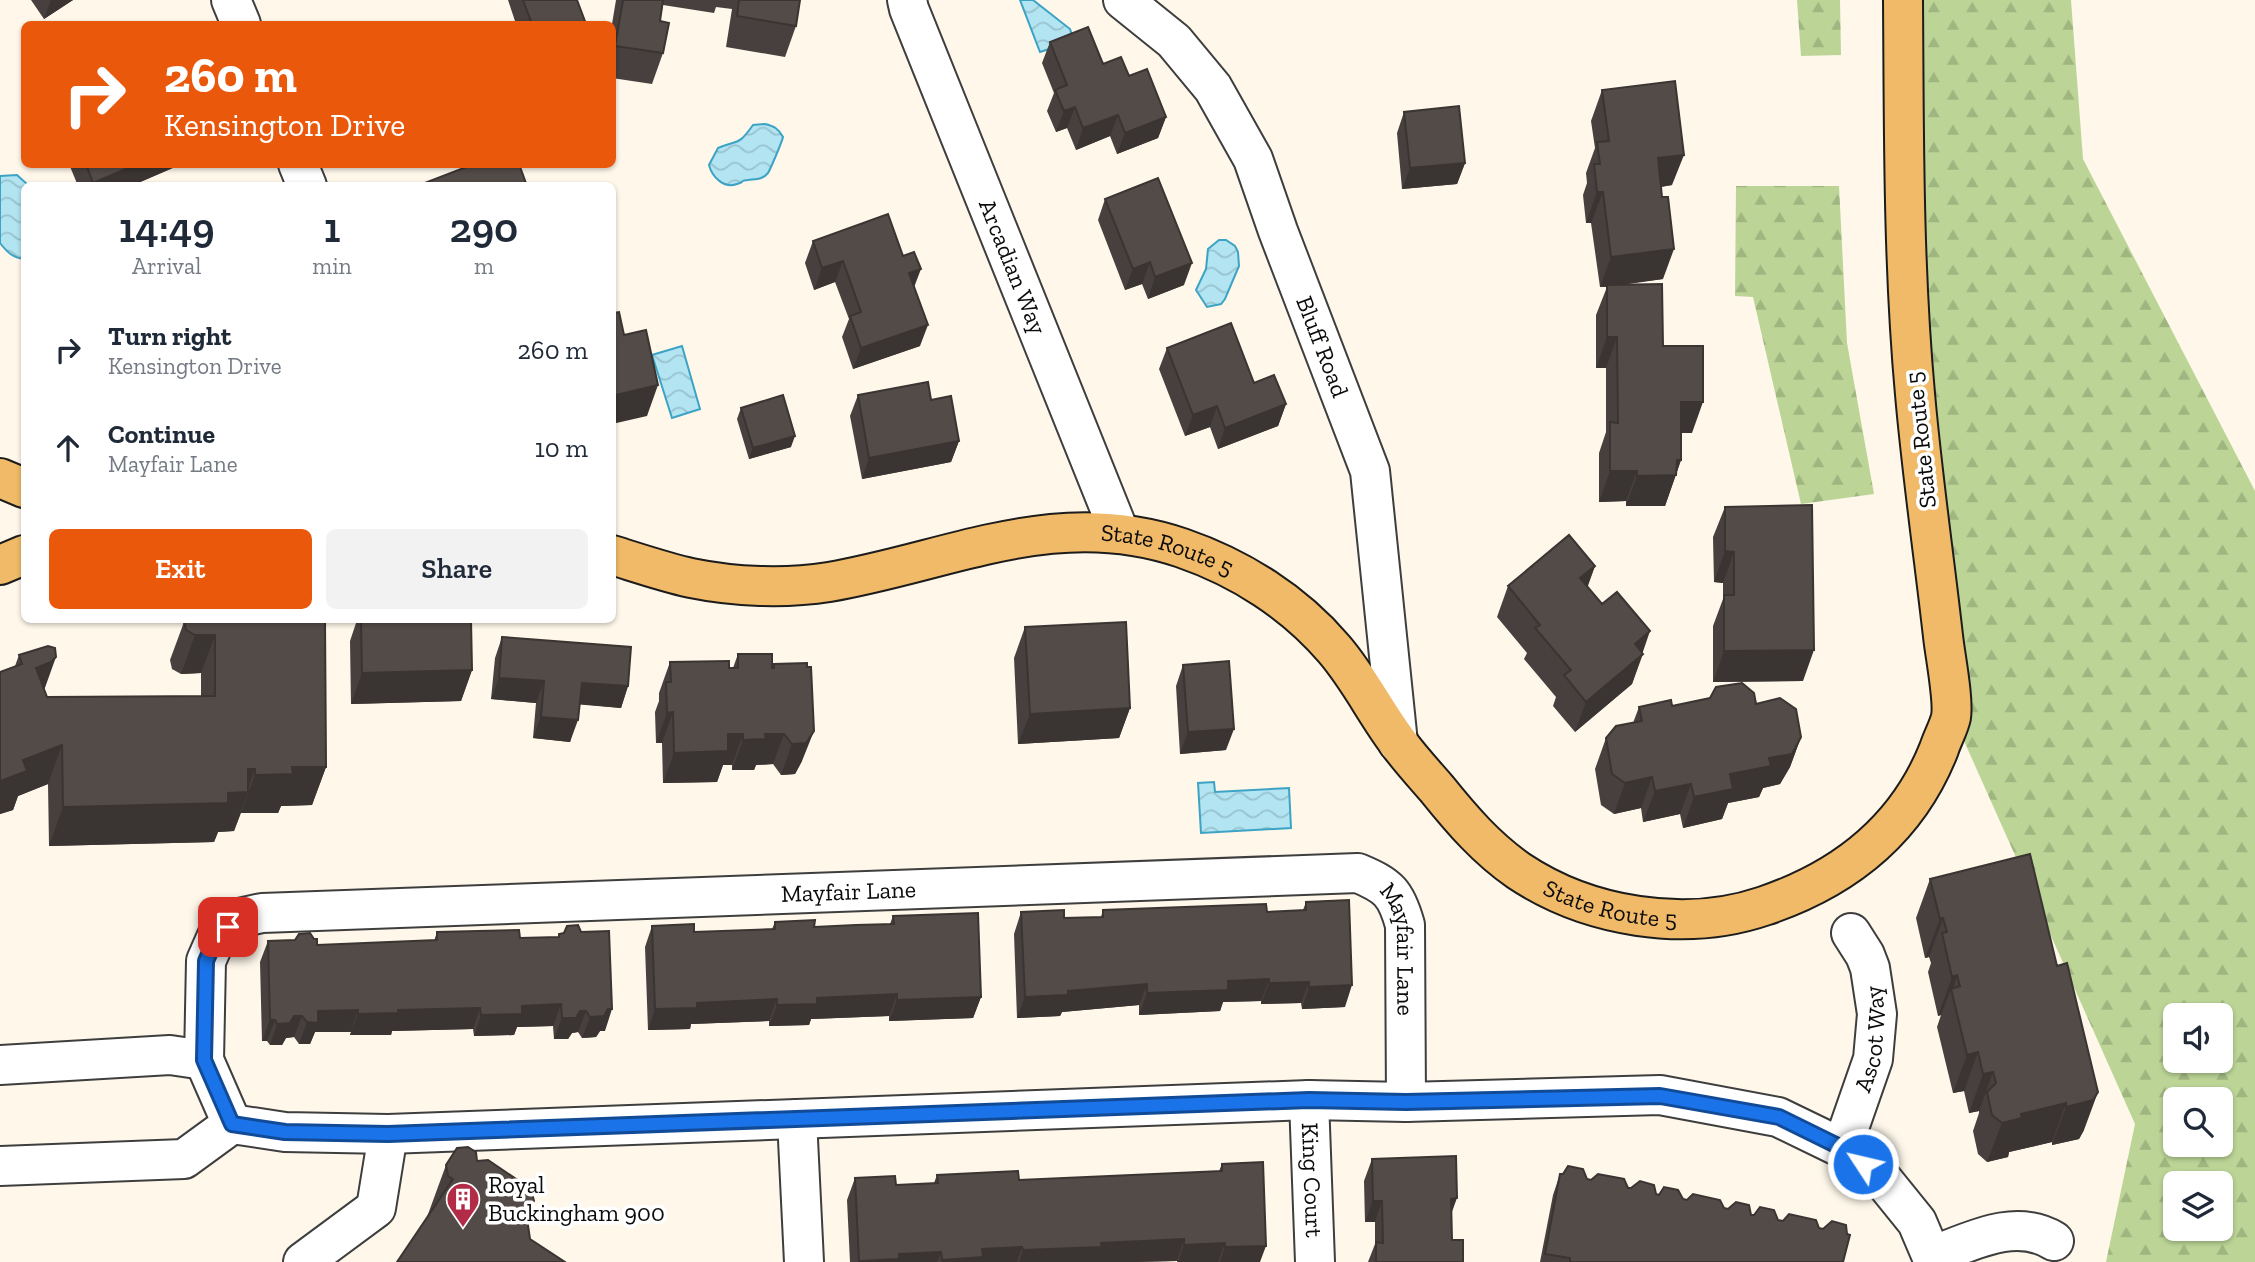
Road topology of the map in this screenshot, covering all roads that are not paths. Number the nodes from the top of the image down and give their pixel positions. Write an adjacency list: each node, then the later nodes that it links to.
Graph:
1 (231, 0): 5 (street)
2 (907, 0): 8 (street, Arcadian Way)
3 (1123, 0): 12 (street, Bluff Road)
4 (1903, 0): 12 (main road, State Route 5)
5 (240, 21)
6 (0, 478): 7 (main road)
7 (21, 487)
8 (1120, 534): 10 (main road, State Route 5); 12 (main road, State Route 5)
9 (21, 556): 11 (main road)
10 (616, 556)
11 (0, 565)
12 (1398, 743)
13 (1851, 933): 21 (street, Ascot Way)
14 (204, 1060): 15 (street); 17 (street, Mayfair Lane); 19 (street)
15 (0, 1065)
16 (1309, 1100): 17 (street); 18 (street); 27 (street, King Court)
17 (1406, 1102): 21 (street)
18 (796, 1119): 20 (street); 26 (street)
19 (232, 1124): 20 (street); 22 (street)
20 (388, 1134): 25 (street)
21 (1842, 1148): 24 (street)
22 (0, 1166)
23 (2054, 1241): 24 (street)
24 (1933, 1259)
25 (303, 1262)
26 (804, 1262)
27 (1315, 1262)

